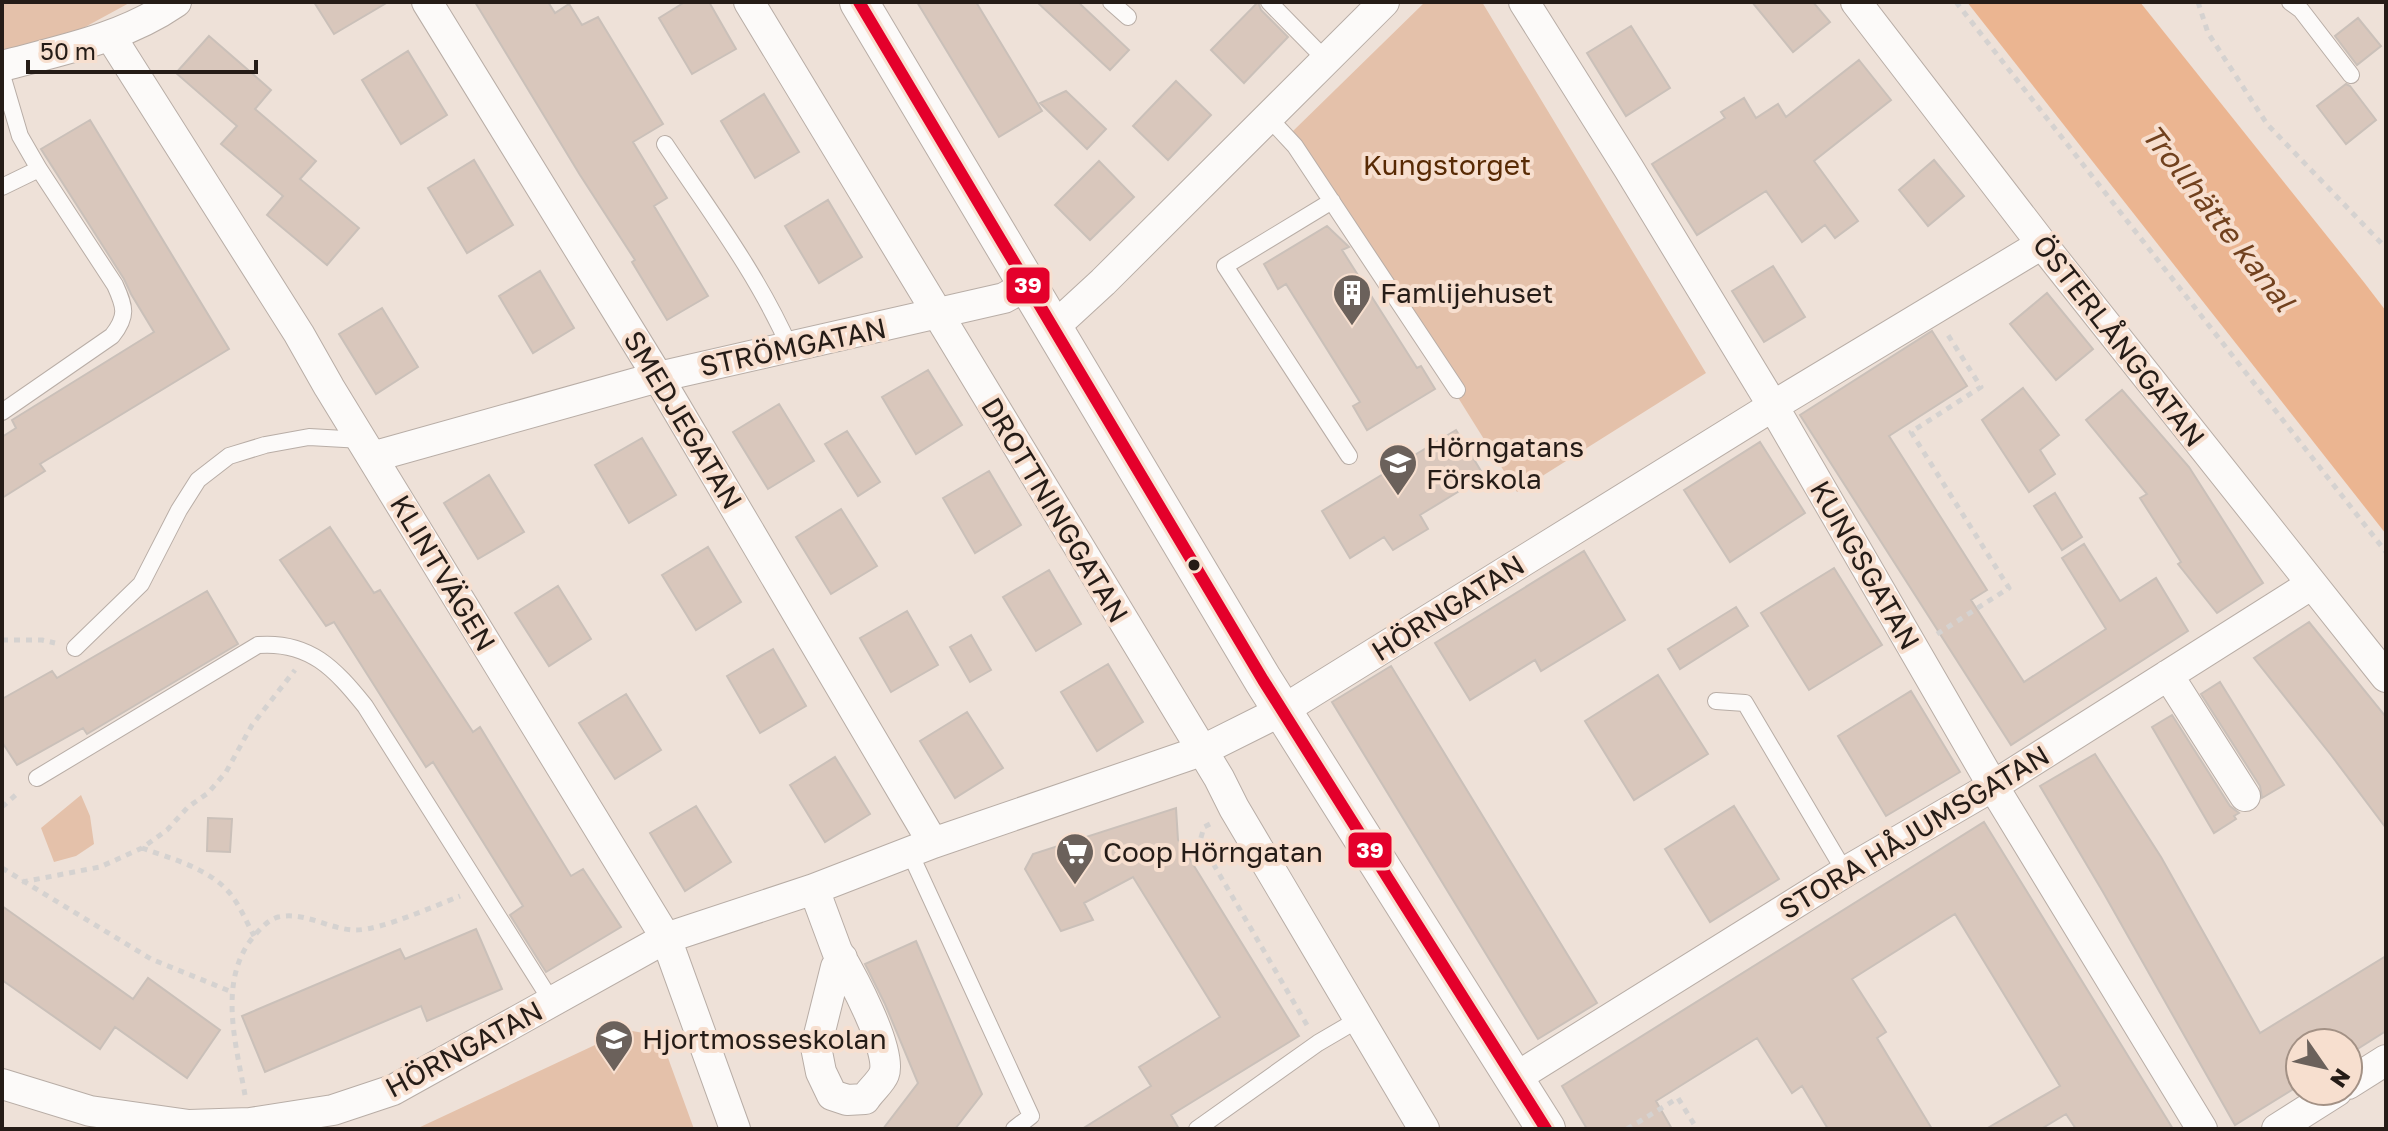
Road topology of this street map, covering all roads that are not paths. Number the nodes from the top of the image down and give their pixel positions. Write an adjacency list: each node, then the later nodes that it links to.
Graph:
1 (176, 2): 12 (street)
2 (427, 2): 27 (street, SMEDJEGATAN)
3 (749, 2): 24 (street, DROTTNINGGATAN)
4 (1111, 2): 11 (lane)
5 (1269, 2): 13 (lane)
6 (1384, 2): 13 (street)
7 (1524, 2): 29 (street, KUNGSGATAN)
8 (1856, 2): 22 (street, ÖSTERLÅNGGATAN)
9 (2290, 2): 16 (lane)
10 (864, 4): 23 (street)
11 (1128, 17)
12 (111, 37): 14 (street); 31 (street, KLINTVÄGEN)
13 (1326, 60): 17 (street)
14 (2, 66)
15 (2, 75): 19 (lane)
16 (2351, 75)
17 (1268, 117): 21 (lane); 25 (street)
18 (665, 144): 26 (lane)
19 (39, 169): 20 (lane); 30 (lane)
20 (2, 187)
21 (1332, 201): 28 (lane); 32 (lane)
22 (2042, 244): 29 (street, HÖRNGATAN); 33 (street, ÖSTERLÅNGGATAN)
23 (1028, 285): 24 (street, STRÖMGATAN); 25 (street)
24 (937, 315): 26 (street, STRÖMGATAN); 39 (street, DROTTNINGGATAN)
25 (1053, 328): 38 (street)
26 (790, 348): 27 (street, STRÖMGATAN)
27 (658, 377): 31 (street, STRÖMGATAN); 43 (street, SMEDJEGATAN)
28 (1457, 390)
29 (1773, 406): 38 (street, HÖRNGATAN); 41 (street, KUNGSGATAN)
30 (2, 412)
31 (367, 449): 34 (lane); 46 (street, KLINTVÄGEN)
32 (1349, 456)
33 (2312, 584): 35 (street, STORA HÅJUMSGATAN); 36 (street, ÖSTERLÅNGGATAN)
34 (75, 648)
35 (2168, 675): 41 (street, STORA HÅJUMSGATAN); 42 (street)
36 (2386, 677)
37 (1716, 701): 44 (lane)
38 (1283, 710): 39 (street, HÖRNGATAN); 52 (street)
39 (1201, 751): 43 (street, HÖRNGATAN); 49 (street, DROTTNINGGATAN)
40 (37, 778): 48 (lane)
41 (1993, 786): 44 (street, STORA HÅJUMSGATAN); 60 (street, KUNGSGATAN)
42 (2245, 796)
43 (921, 848): 45 (street, HÖRNGATAN); 56 (lane)
44 (1845, 872): 52 (street, STORA HÅJUMSGATAN)
45 (814, 889): 46 (street, HÖRNGATAN); 47 (street)
46 (666, 938): 48 (street, HÖRNGATAN); 55 (street, KLINTVÄGEN)
47 (842, 958)
48 (552, 1002): 53 (street, HÖRNGATAN)
49 (1359, 1019): 57 (lane); 58 (street, DROTTNINGGATAN)
50 (2386, 1060): 51 (street)
51 (2364, 1074)
52 (1515, 1078): 59 (street)
53 (2, 1084)
54 (2312, 1107): 61 (street)
55 (735, 1129)
56 (1014, 1129)
57 (1197, 1129)
58 (1424, 1129)
59 (1546, 1129)
60 (2202, 1129)
61 (2277, 1129)

